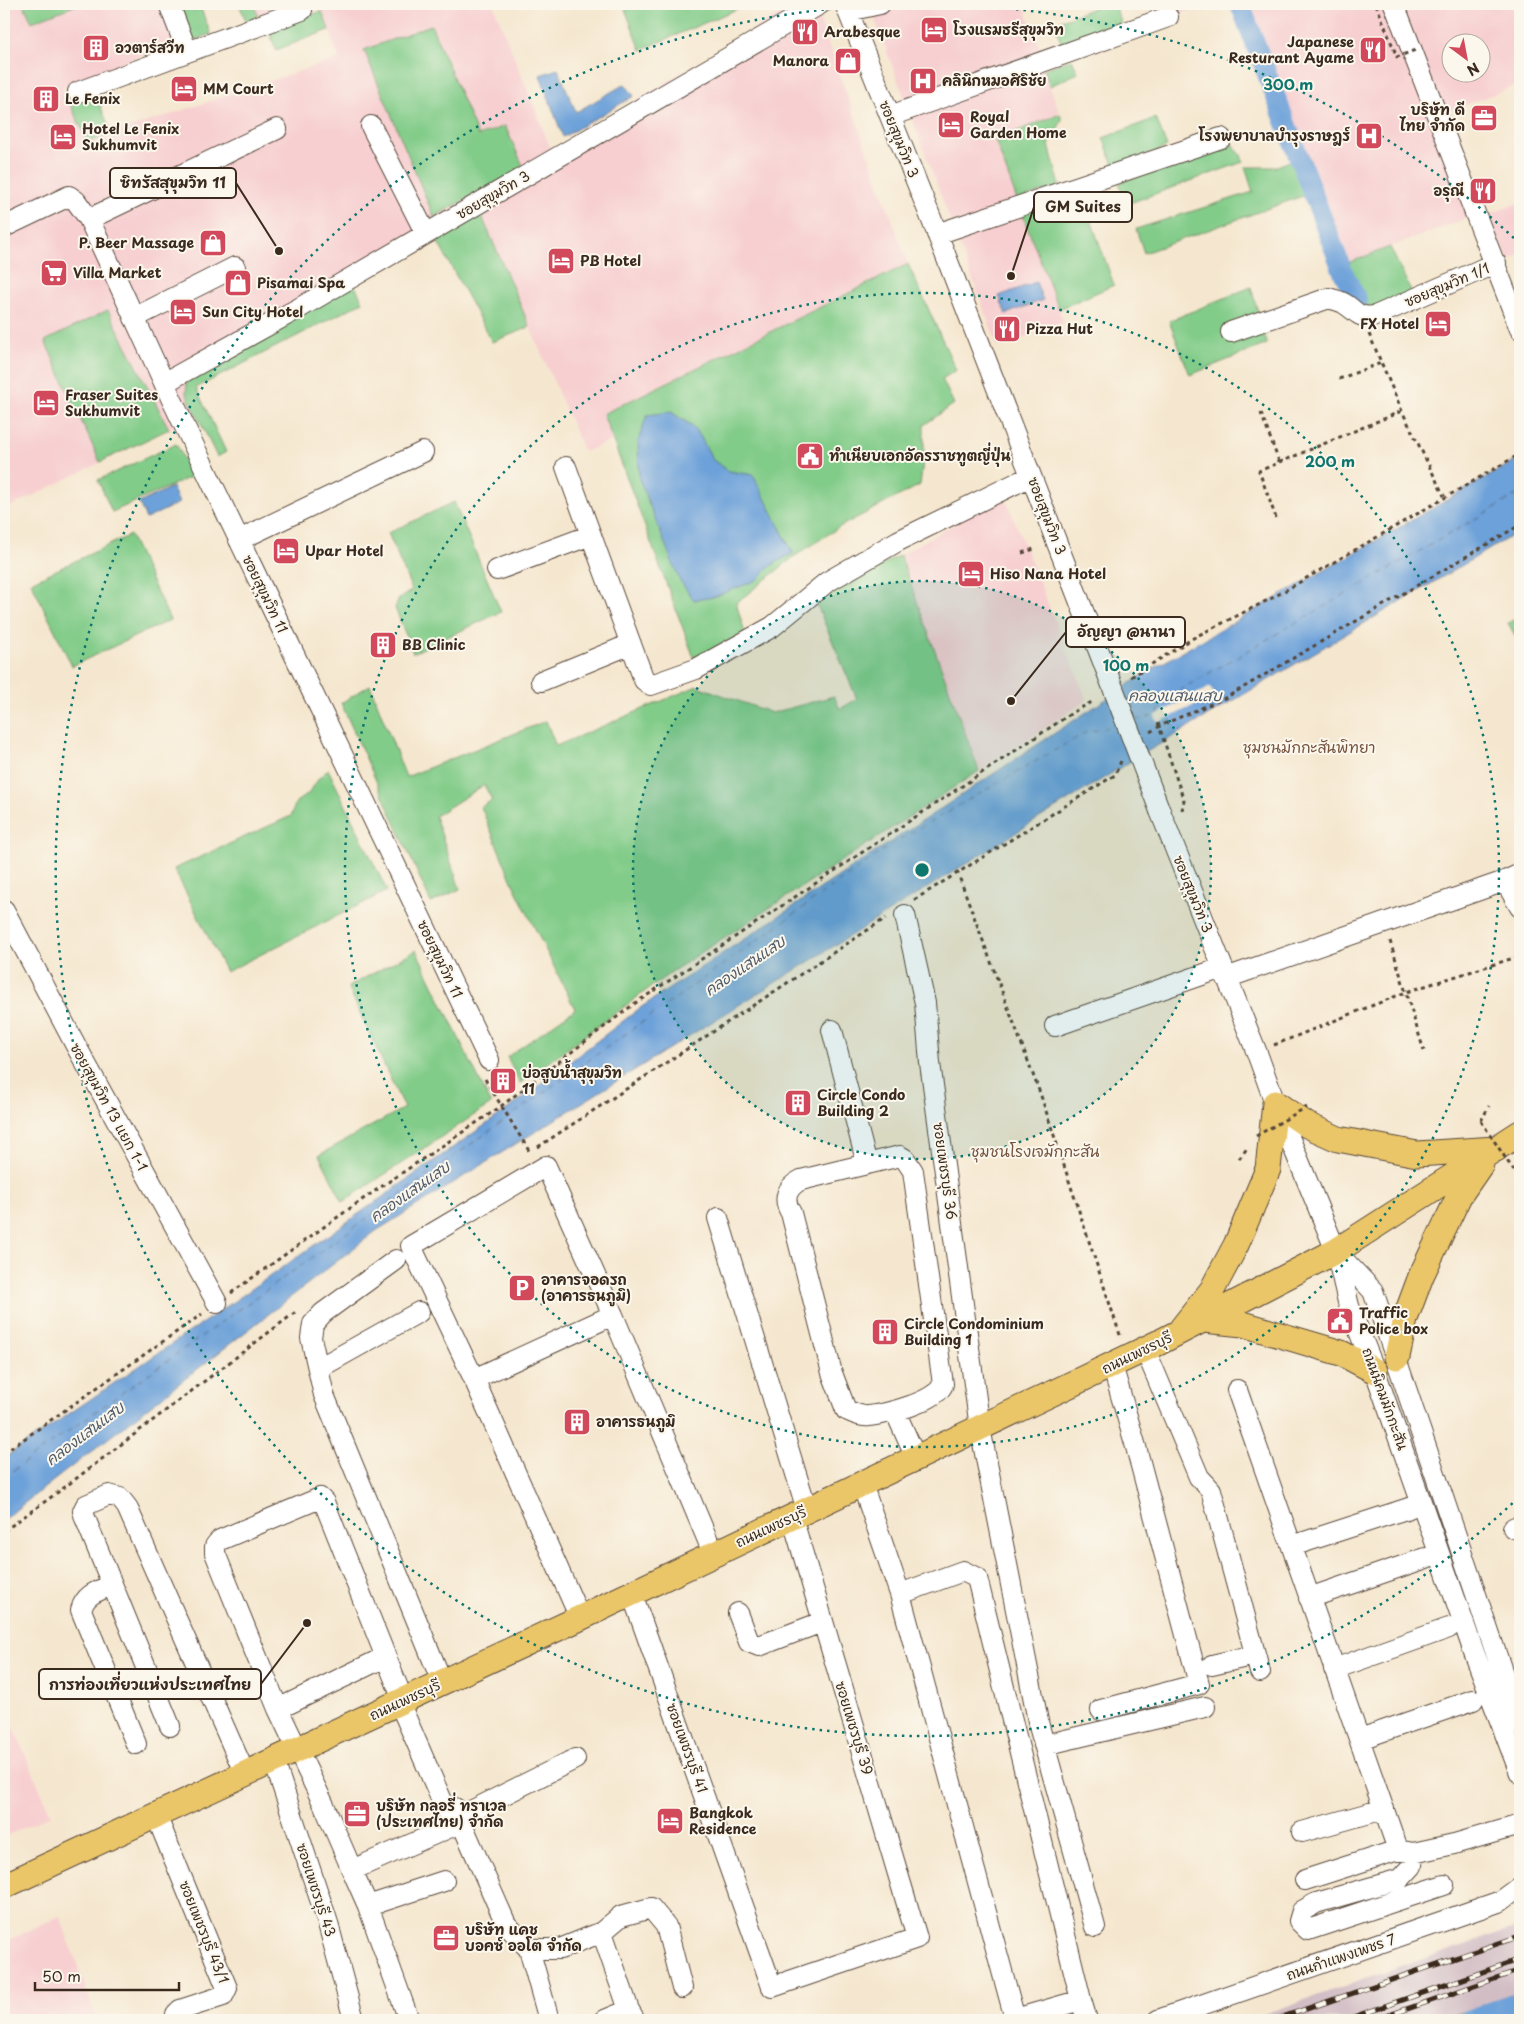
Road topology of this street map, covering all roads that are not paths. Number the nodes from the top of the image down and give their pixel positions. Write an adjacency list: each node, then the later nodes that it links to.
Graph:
1 (170, 4): 8 (street)
2 (820, 4): 16 (street, ซอยสุขุมวิท 3)
3 (880, 4): 5 (street)
4 (1394, 4): 18 (street, ซอยสุขุมวิท 1/1)
5 (847, 7): 10 (street, ซอยสุขุมวิท 3)
6 (302, 10): 8 (street)
7 (1168, 18): 10 (street)
8 (187, 51): 9 (street)
9 (78, 92)
10 (890, 116): 17 (street, ซอยสุขุมวิท 3)
11 (371, 126): 16 (street)
12 (277, 129): 14 (street)
13 (1222, 138): 17 (street)
14 (89, 220): 15 (street, ซอยสุขุมวิท 11); 20 (street, ซอยสุขุมวิท 11)
15 (4, 227)
16 (426, 234): 23 (street, ซอยสุขุมวิท 3)
17 (937, 234): 26 (street, ซอยสุขุมวิท 3)
18 (1496, 264): 21 (street, ซอยสุขุมวิท 1/1); 22 (street, ซอยสุขุมวิท 1/1)
19 (235, 267): 20 (street)
20 (134, 318): 23 (street, ซอยสุขุมวิท 11)
21 (1520, 329)
22 (1231, 332)
23 (164, 383): 28 (street, ซอยสุขุมวิท 11)
24 (423, 452): 28 (street)
25 (566, 467): 27 (street)
26 (1031, 476): 30 (street); 36 (street, ซอยสุขุมวิท 3, bridge)
27 (591, 535): 29 (street); 30 (street)
28 (239, 540): 39 (street, ซอยสุขุมวิท 11)
29 (497, 570)
30 (631, 644): 31 (street)
31 (541, 682)
32 (1513, 878): 33 (street); 36 (street)
33 (1520, 907)
34 (4, 910): 47 (street, ซอยสุขุมวิท 13 แยก 1-1)
35 (905, 915): 59 (street, ซอยเพชรบุรี 36)
36 (1224, 973): 37 (street); 40 (street, ซอยสุขุมวิท 3)
37 (1055, 1026)
38 (832, 1030): 43 (street)
39 (487, 1069)
40 (1275, 1103): 42 (main road); 45 (street, ซอยสุขุมวิท 3); 51 (main road)
41 (1520, 1133): 42 (main road, ถนนเพชรบุรี)
42 (1492, 1152): 45 (main road, ถนนเพชรบุรี); 52 (main road)
43 (867, 1164): 58 (street); 58 (street)
44 (718, 1218): 63 (street, ซอยเพชรบุรี 39)
45 (1336, 1251): 50 (main road, ถนนเพชรบุรี); 52 (street, ถนนนิคมมักกะสัน); 55 (street, ถนนนิคมมักกะสัน)
46 (396, 1260): 54 (street)
47 (217, 1303)
48 (418, 1312): 54 (street)
49 (613, 1315): 56 (street); 56 (street); 65 (street)
50 (1204, 1320): 51 (main road, ถนนเพชรบุรี); 55 (main road)
51 (1179, 1332): 53 (main road, ถนนเพชรบุรี)
52 (1397, 1357): 84 (street, ถนนนิคมมักกะสัน)
53 (1128, 1358): 59 (main road, ถนนเพชรบุรี); 76 (street); 83 (street)
54 (319, 1368): 78 (street)
55 (1375, 1371): 92 (street, ถนนนิคมมักกะสัน)
56 (474, 1379): 72 (street)
57 (1237, 1390): 64 (street)
58 (895, 1411): 60 (street)
59 (980, 1428): 60 (main road, ถนนเพชรบุรี); 88 (street, ซอยเพชรบุรี 36)
60 (916, 1458): 61 (main road, ถนนเพชรบุรี)
61 (862, 1484): 63 (main road, ถนนเพชรบุรี); 69 (street)
62 (1409, 1508): 64 (street)
63 (799, 1514): 65 (main road, ถนนเพชรบุรี); 73 (street, ซอยเพชรบุรี 39)
64 (1292, 1546): 70 (street)
65 (714, 1554): 68 (main road, ถนนเพชรบุรี)
66 (1426, 1558): 70 (street)
67 (112, 1584): 85 (street); 87 (street); 93 (street)
68 (632, 1594): 72 (main road, ถนนเพชรบุรี); 109 (street, ซอยเพชรบุรี 41)
69 (900, 1594): 112 (street); 112 (street)
70 (1309, 1598): 77 (street)
71 (738, 1613): 73 (street)
72 (580, 1618): 78 (main road, ถนนเพชรบุรี)
73 (822, 1622): 109 (street, ซอยเพชรบุรี 39)
74 (1449, 1628): 77 (street)
75 (385, 1657): 79 (street); 82 (street); 82 (street)
76 (1212, 1665)
77 (1334, 1669): 86 (street)
78 (442, 1682): 79 (main road, ถนนเพชรบุรี)
79 (403, 1700): 89 (main road, ถนนเพชรบุรี); 96 (street); 100 (street)
80 (1473, 1700): 86 (street)
81 (1205, 1707): 88 (street)
82 (278, 1709): 89 (street)
83 (1102, 1710)
84 (1520, 1724)
85 (170, 1726)
86 (1360, 1739): 94 (street)
87 (136, 1744)
88 (1044, 1746): 107 (street, ซอยเพชรบุรี 36)
89 (298, 1750): 91 (main road, ถนนเพชรบุรี); 100 (street)
90 (575, 1759): 96 (street)
91 (274, 1761): 93 (main road, ถนนเพชรบุรี); 115 (street, ซอยเพชรบุรี 43)
92 (1520, 1773)
93 (245, 1774): 95 (main road, ถนนเพชรบุรี)
94 (1384, 1809): 98 (street); 99 (street)
95 (156, 1815): 104 (main road, ถนนเพชรบุรี); 114 (street, ซอยเพชรบุรี 43/1)
96 (459, 1817): 110 (street)
97 (1520, 1825): 99 (street)
98 (1302, 1832)
99 (1406, 1852): 101 (street); 103 (street)
100 (352, 1870): 106 (street)
101 (1305, 1880)
102 (444, 1881): 106 (street)
103 (1444, 1885)
104 (4, 1886)
105 (1520, 1887): 120 (street, ถนนกำแพงเพชร 7)
106 (368, 1906): 116 (street)
107 (1095, 1927)
108 (602, 1932): 110 (street); 111 (street); 113 (street)
109 (916, 1938)
110 (529, 1950): 117 (street)
111 (682, 1988)
112 (1082, 2000): 119 (street)
113 (632, 2015): 118 (street)
114 (175, 2020)
115 (354, 2020)
116 (409, 2020)
117 (549, 2020)
118 (605, 2020)
119 (1087, 2020)
120 (1158, 2020)

